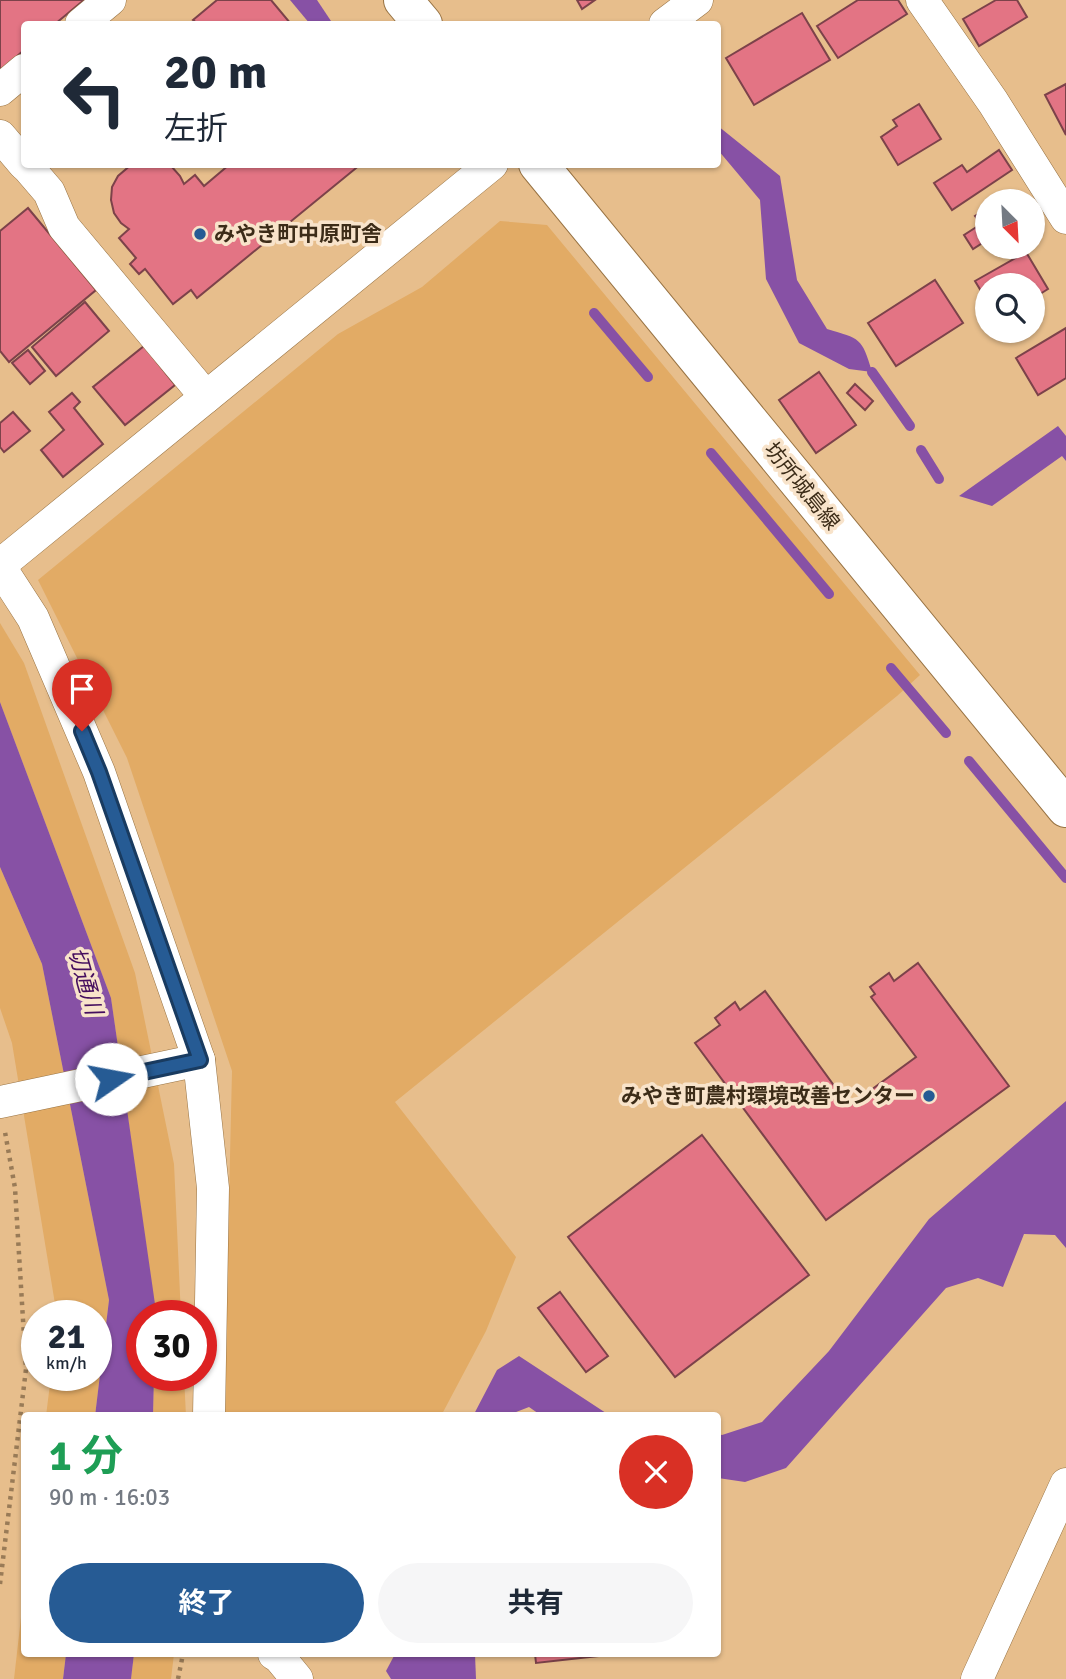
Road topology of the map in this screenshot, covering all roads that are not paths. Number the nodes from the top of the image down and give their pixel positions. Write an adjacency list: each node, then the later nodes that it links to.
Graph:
1 (110, 0): 5 (street)
2 (403, 0): 6 (main road)
3 (697, 0): 7 (street)
4 (922, 0): 15 (street)
5 (84, 21)
6 (420, 21)
7 (669, 21)
8 (21, 72): 9 (street)
9 (0, 90)
10 (0, 136): 11 (street)
11 (21, 160)
12 (28, 168): 16 (street)
13 (487, 168): 16 (street)
14 (541, 168): 18 (main road, 坊所城島線)
15 (1066, 218)
16 (206, 397): 17 (street)
17 (0, 566): 19 (street)
18 (1066, 807)
19 (192, 1062): 20 (street); 21 (street)
20 (5, 1107)
21 (209, 1412)
22 (1060, 1497): 23 (street); 26 (street)
23 (1066, 1541)
24 (279, 1657): 25 (street)
25 (296, 1679)
26 (977, 1679)

